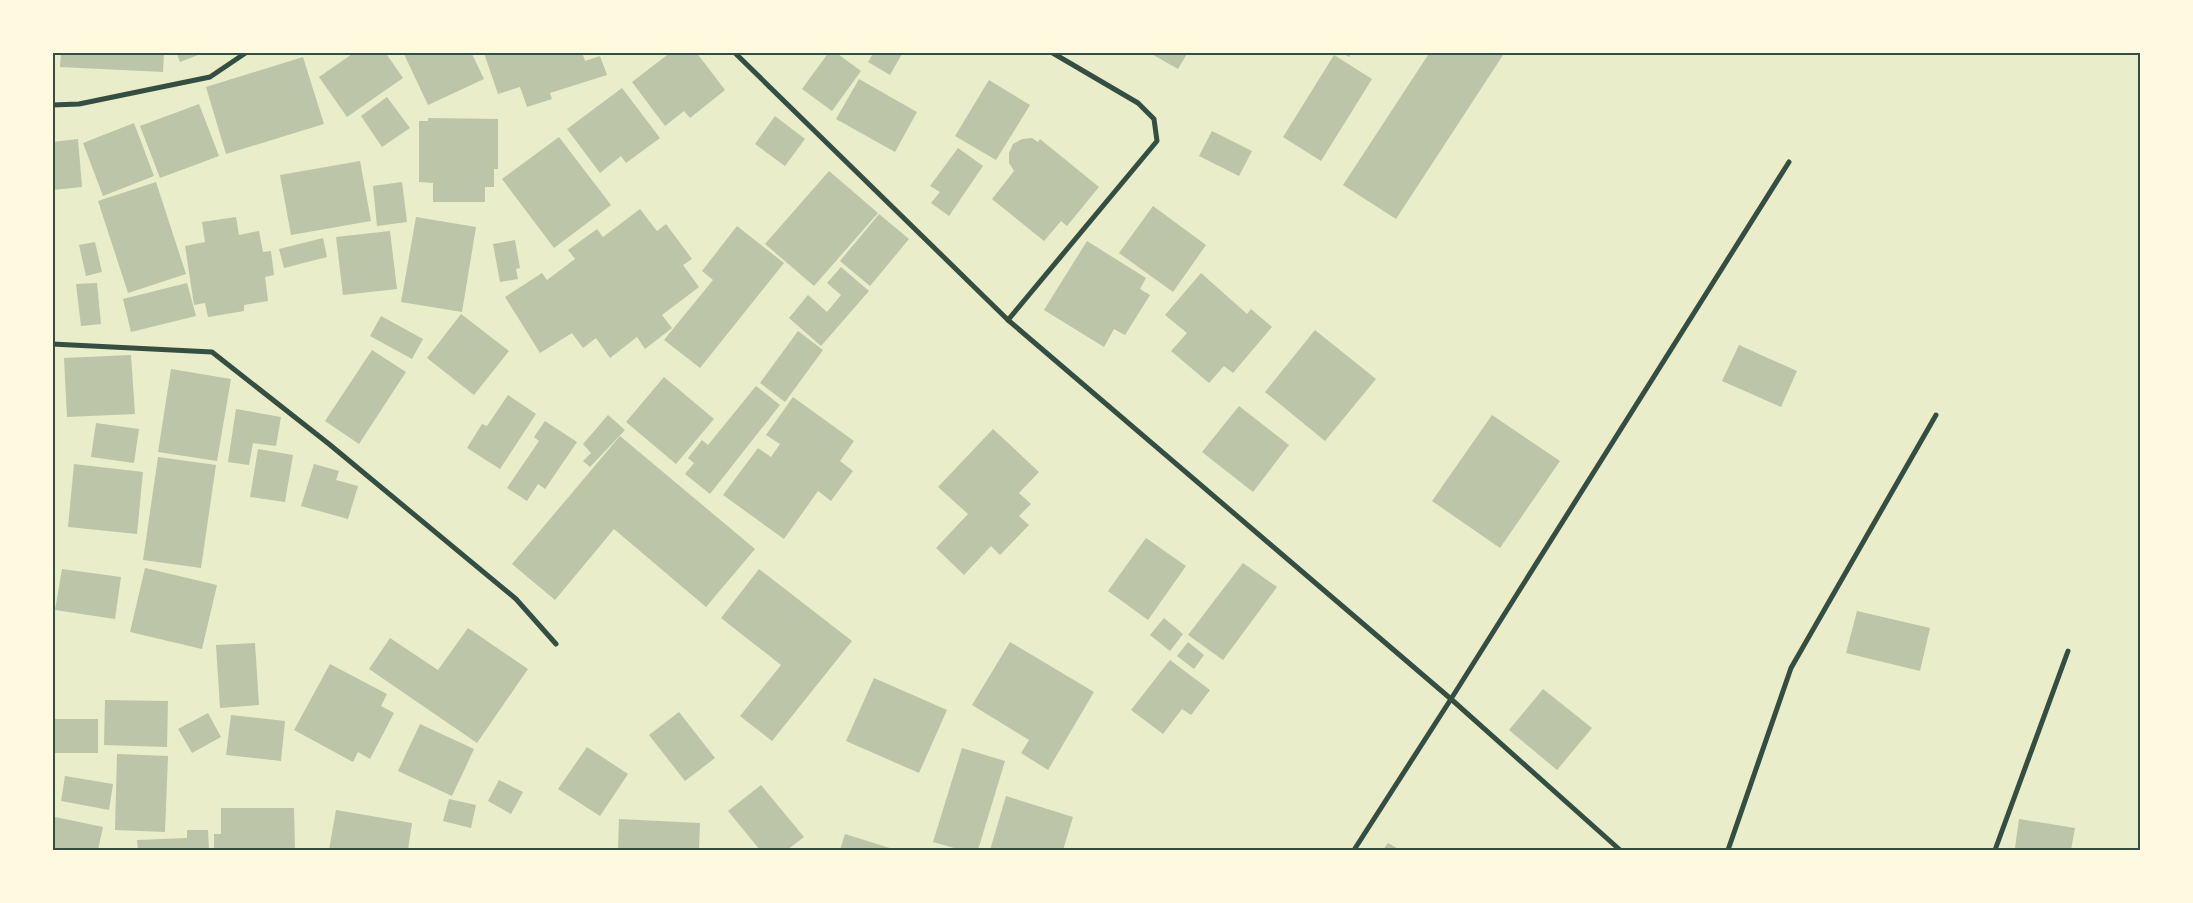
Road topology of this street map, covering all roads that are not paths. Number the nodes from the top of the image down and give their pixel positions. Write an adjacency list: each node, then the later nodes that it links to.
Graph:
1 (247, 52): 4 (street)
2 (734, 52): 6 (street)
3 (1051, 52): 6 (street)
4 (52, 105)
5 (1790, 162): 11 (street)
6 (1008, 320): 11 (street)
7 (52, 344): 9 (street)
8 (1936, 415): 14 (street)
9 (556, 644)
10 (2068, 652): 15 (street)
11 (1451, 700): 12 (street); 13 (street)
12 (1354, 850)
13 (1620, 850)
14 (1728, 850)
15 (1995, 850)

